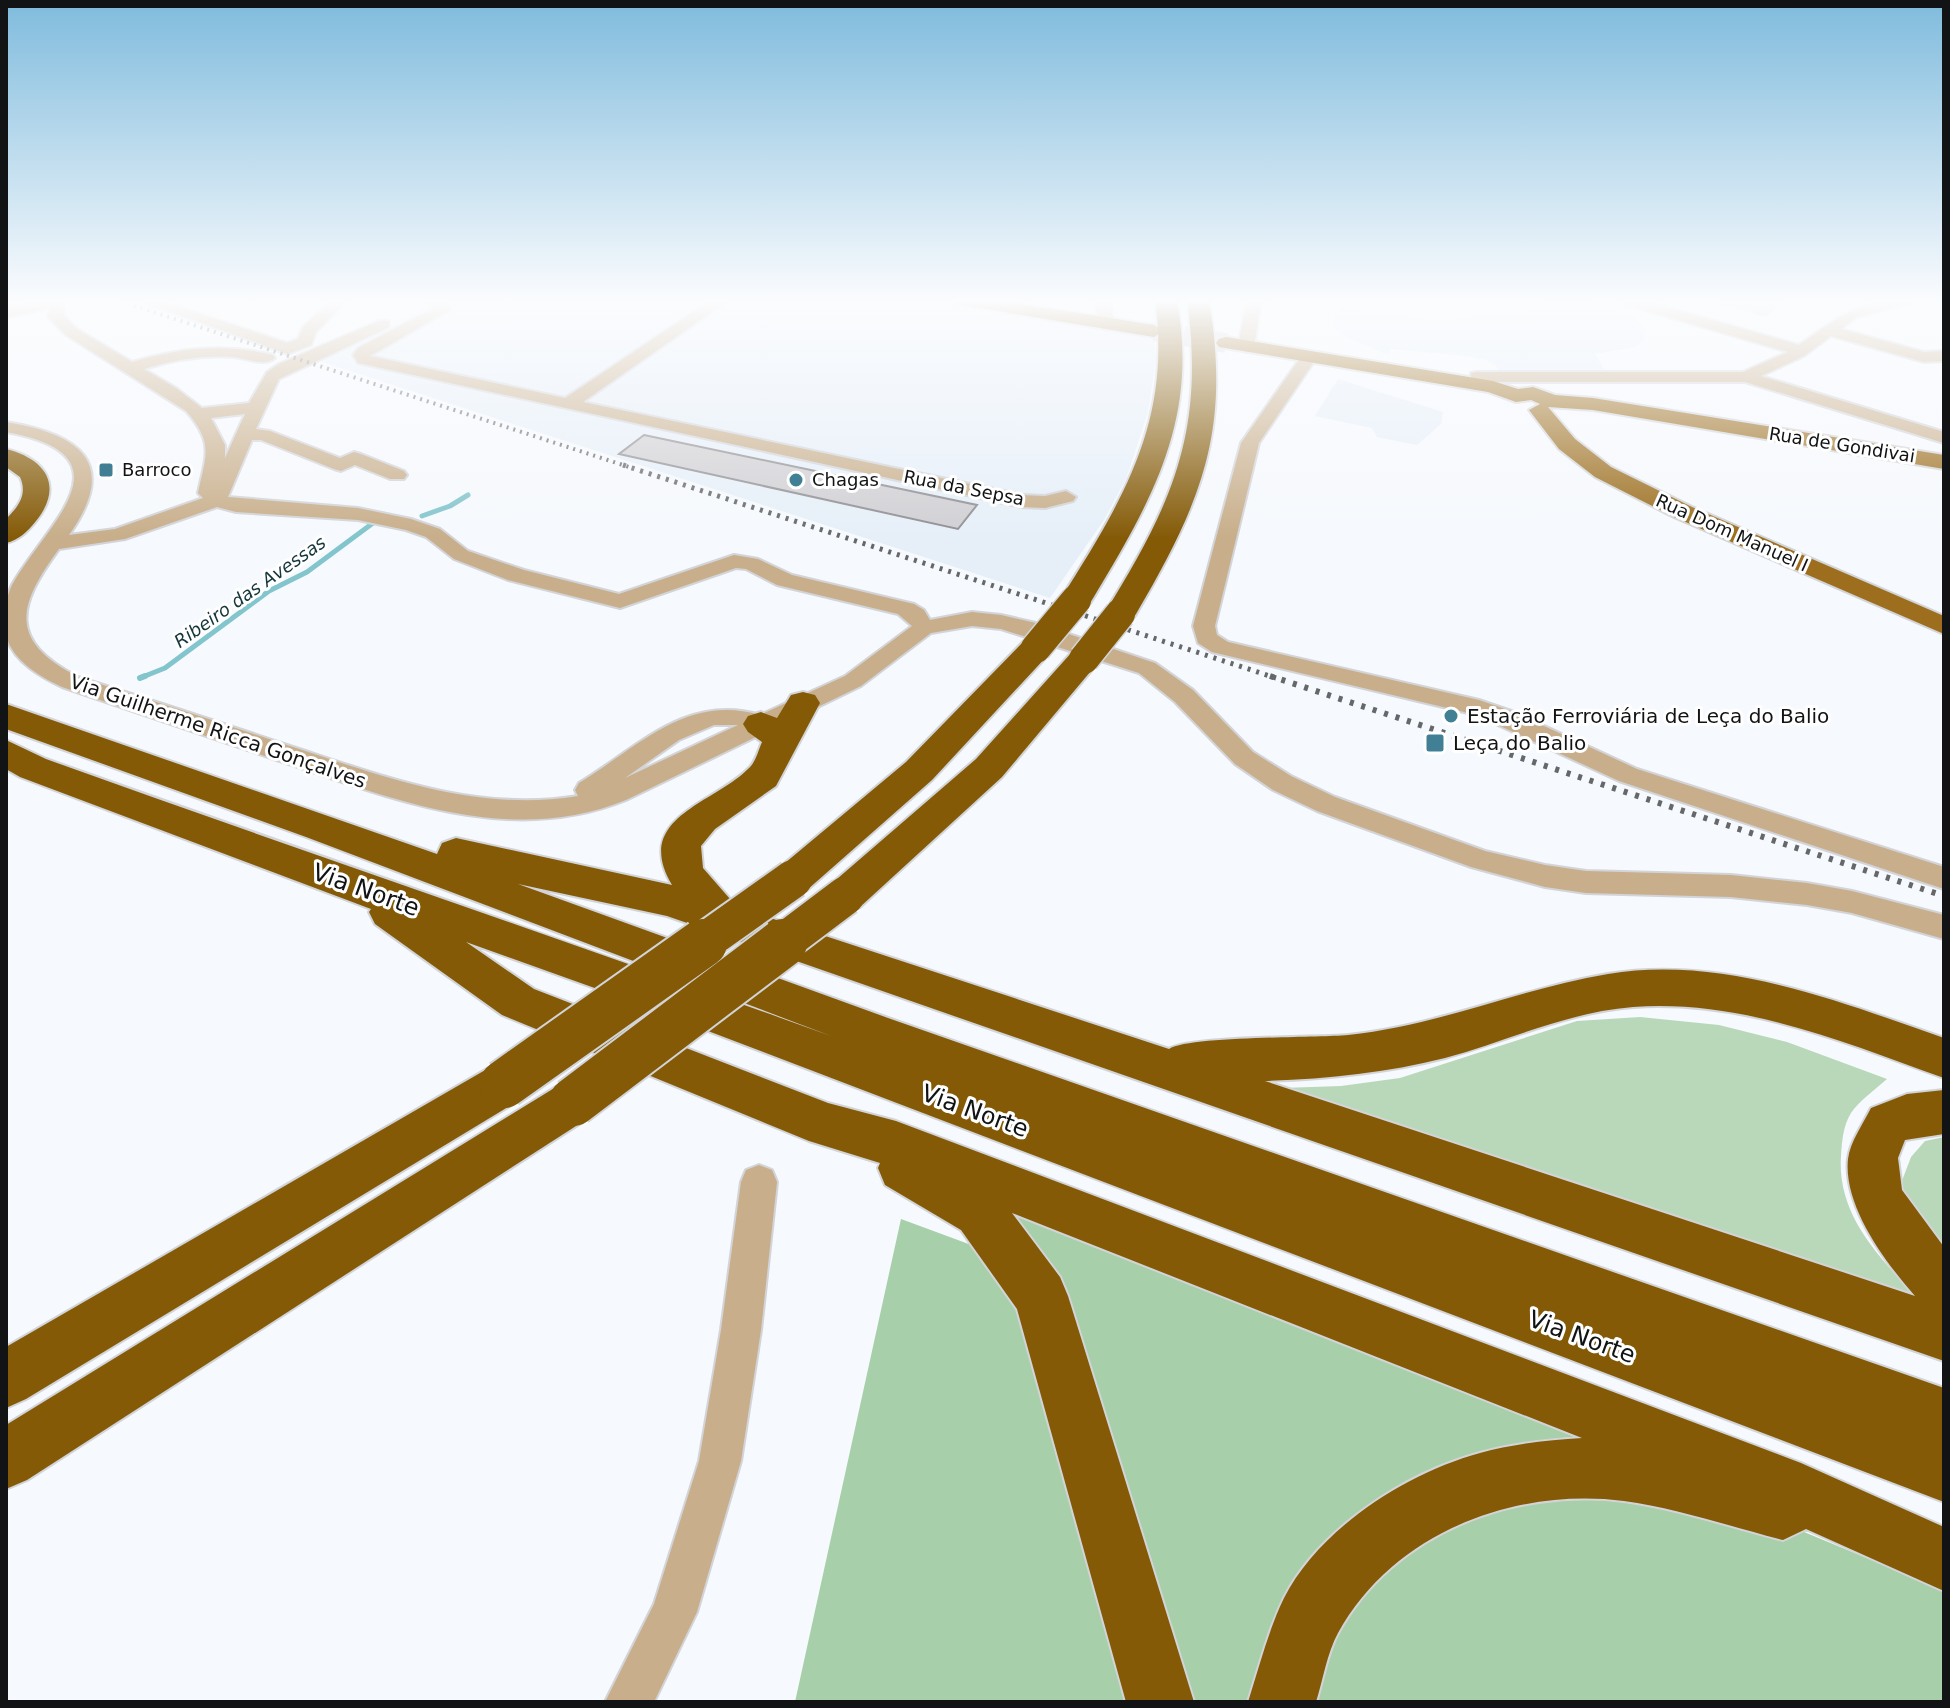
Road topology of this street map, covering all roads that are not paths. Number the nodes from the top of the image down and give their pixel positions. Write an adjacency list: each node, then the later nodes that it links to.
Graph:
1 (149, 379): 15 (street)
2 (273, 379): 14 (street)
3 (451, 379): 12 (street, Rua da Sepsa)
4 (605, 379): 12 (street)
5 (1170, 379): 48 (highway, bridge)
6 (1205, 379): 50 (highway, bridge)
7 (1294, 379): 37 (street)
8 (1453, 379): 11 (main road, Rua de Gondivai)
9 (1635, 379): 11 (street)
10 (1752, 379): 19 (street)
11 (1487, 381): 13 (main road, Rua de Gondivai)
12 (568, 404): 25 (street, Rua da Sepsa)
13 (1546, 406): 22 (main road, Rua de Gondivai); 30 (main road, Rua Dom Manuel I)
14 (256, 407): 15 (street); 18 (street)
15 (200, 414): 26 (street)
16 (6, 427): 29 (street, Via Guilherme Ricca Gonçalves)
17 (274, 427): 20 (street)
18 (244, 434): 20 (street); 26 (street)
19 (1944, 438)
20 (300, 443): 23 (street)
21 (6, 457): 28 (highway)
22 (1944, 462)
23 (397, 475)
24 (6, 477): 27 (highway)
25 (1066, 497)
26 (217, 500): 29 (street); 31 (street)
27 (6, 510)
28 (6, 534)
29 (51, 544): 34 (street, Via Guilherme Ricca Gonçalves)
30 (1944, 626)
31 (924, 628): 32 (street, Via Guilherme Ricca Gonçalves); 40 (street, Via Guilherme Ricca Gonçalves)
32 (803, 703): 34 (highway); 34 (street, Via Guilherme Ricca Gonçalves)
33 (6, 716): 36 (highway, Via Norte)
34 (758, 726): 39 (highway)
35 (15, 764): 38 (highway, Via Norte)
36 (320, 827): 39 (highway); 49 (highway, Via Norte)
37 (1944, 878)
38 (353, 886): 44 (highway); 51 (highway, Via Norte)
39 (722, 918): 42 (highway)
40 (1944, 927)
41 (1944, 1058): 42 (highway)
42 (1154, 1063): 47 (highway)
43 (1944, 1112): 46 (highway)
44 (826, 1125): 52 (highway); 54 (highway)
45 (759, 1182): 53 (street)
46 (1944, 1286)
47 (1944, 1333)
48 (6, 1379)
49 (1944, 1418)
50 (7, 1458)
51 (1944, 1472)
52 (1944, 1560): 55 (highway)
53 (629, 1702)
54 (1160, 1702)
55 (1282, 1702)

